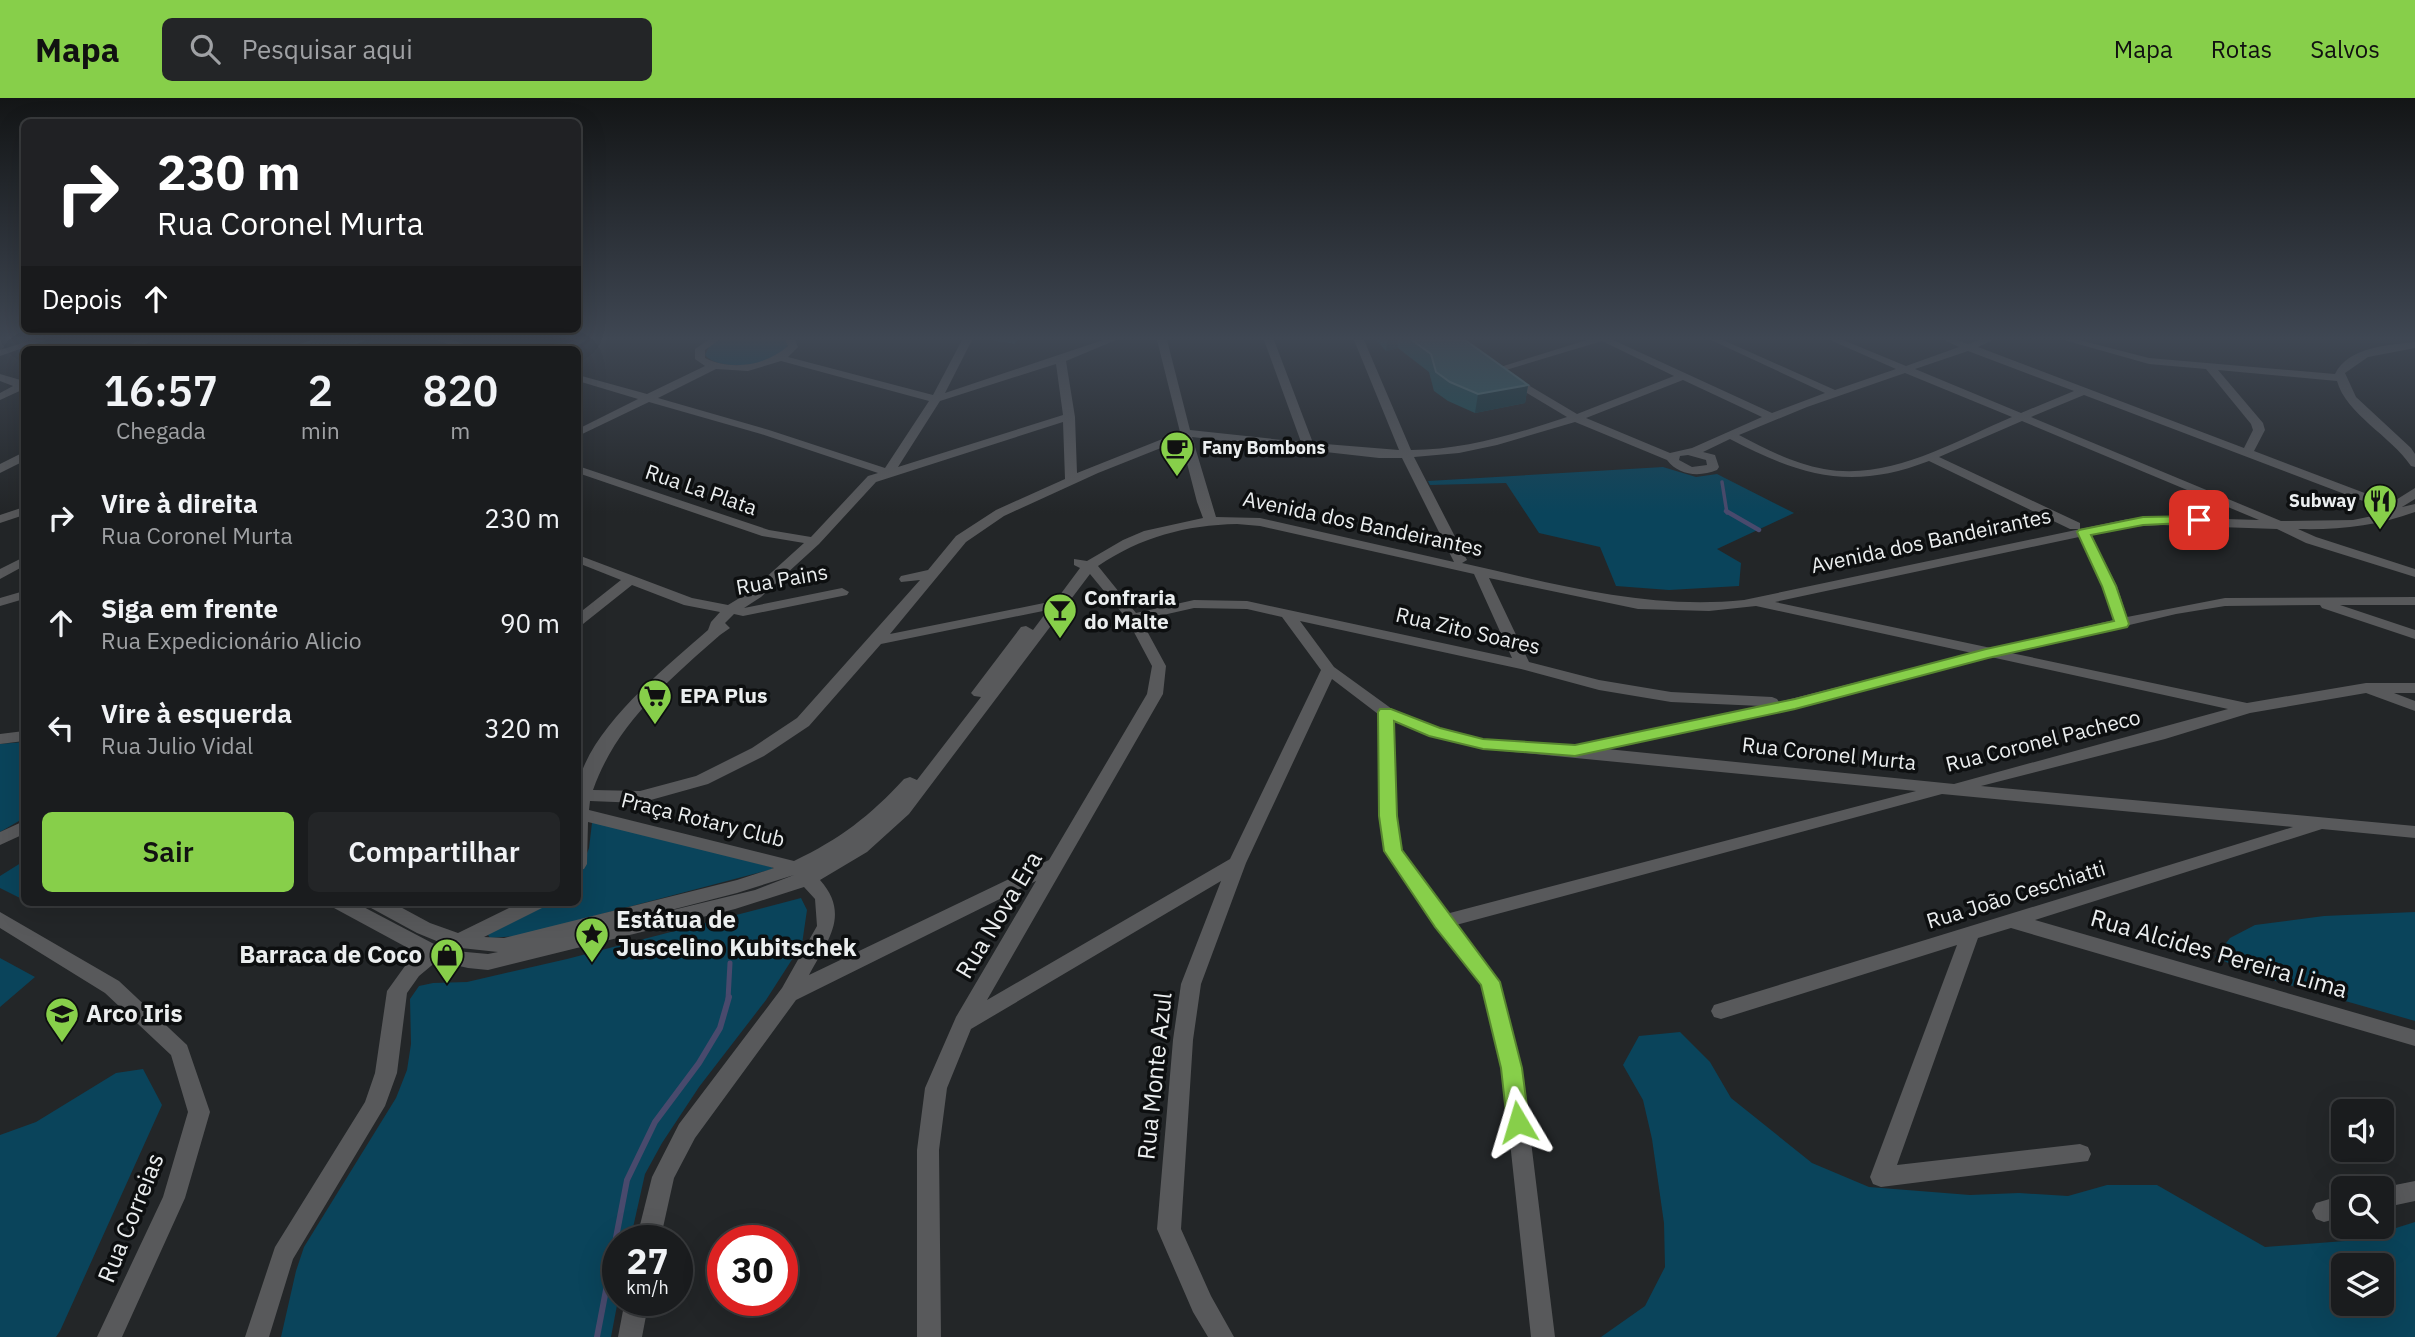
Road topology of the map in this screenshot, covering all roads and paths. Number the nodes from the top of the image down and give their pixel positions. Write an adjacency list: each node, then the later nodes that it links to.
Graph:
1 (646, 398): 23 (street); 37 (street)
2 (932, 398): 18 (street)
3 (940, 398): 18 (street)
4 (1066, 398): 19 (street)
5 (1178, 398): 24 (street)
6 (1291, 398): 27 (street)
7 (1383, 398): 31 (street)
8 (1543, 398): 22 (street)
9 (1626, 398): 22 (street)
10 (1730, 398): 20 (street)
11 (1819, 398): 20 (street)
12 (1976, 398): 21 (street)
13 (2067, 398): 21 (street)
14 (2102, 398): 29 (street)
15 (2236, 398): 29 (street)
16 (2351, 398): 34 (street)
17 (2363, 398): 26 (street)
18 (936, 399): 37 (street)
19 (1069, 417): 37 (street); 38 (street)
20 (1771, 417): 25 (street)
21 (2021, 417): 32 (street); 45 (street)
22 (1573, 418): 30 (street); 31 (street)
23 (581, 431)
24 (1188, 433): 27 (street); 38 (street); 40 (street)
25 (1729, 434): 28 (street); 32 (street)
26 (2415, 445)
27 (1309, 447): 31 (street)
28 (1694, 452): 30 (street); 30 (street)
29 (2247, 454): 41 (street)
30 (1675, 455)
31 (1407, 456): 54 (street)
32 (1928, 457): 50 (street)
33 (21, 458): 35 (street)
34 (2415, 463)
35 (0, 469)
36 (581, 470): 52 (street, Rua La Plata)
37 (889, 473): 52 (street)
38 (1071, 480): 58 (street)
39 (2415, 492): 41 (street, Avenida dos Bandeirantes)
40 (1203, 498): 44 (street); 46 (street)
41 (2392, 508): 43 (street); 45 (street, Avenida dos Bandeirantes)
42 (21, 512): 47 (street)
43 (2412, 512): 49 (street, Avenida dos Bandeirantes)
44 (1226, 513): 46 (street, Avenida dos Bandeirantes); 54 (street, Avenida dos Bandeirantes)
45 (2260, 516): 49 (street); 50 (street, Avenida dos Bandeirantes)
46 (1209, 517): 56 (street, Avenida dos Bandeirantes); 57 (street, Avenida dos Bandeirantes)
47 (0, 519)
48 (2239, 522): 49 (street, Avenida dos Bandeirantes); 50 (street, Avenida dos Bandeirantes); 51 (street)
49 (2274, 523): 51 (street)
50 (2079, 529): 65 (street, Avenida dos Bandeirantes); 66 (street, Avenida dos Bandeirantes); 75 (street)
51 (2311, 540): 59 (street)
52 (814, 541): 70 (street)
53 (581, 560): 61 (street)
54 (1460, 561): 65 (street, Avenida dos Bandeirantes)
55 (21, 563): 60 (street)
56 (1084, 564): 72 (street, Avenida dos Bandeirantes); 73 (street, Rua Nova Era)
57 (1480, 572): 66 (street, Avenida dos Bandeirantes); 79 (street)
58 (930, 573): 62 (street); 77 (street)
59 (2415, 573)
60 (0, 575)
61 (631, 579): 70 (street); 74 (street)
62 (906, 579)
63 (842, 592): 70 (street, Rua Pains)
64 (21, 596): 69 (street)
65 (1735, 597): 66 (street)
66 (1754, 601): 78 (street)
67 (2315, 601): 68 (street); 75 (street); 76 (street)
68 (2415, 601)
69 (0, 602)
70 (737, 611): 89 (street)
71 (1286, 611): 73 (street, Rua Zito Soares); 79 (street, Rua Zito Soares); 80 (street, Rua Coronel Murta)
72 (1043, 616): 77 (street); 97 (street, Avenida dos Bandeirantes)
73 (1133, 618): 95 (street, Rua Nova Era)
74 (581, 619)
75 (2122, 624): 78 (street)
76 (2415, 635)
77 (876, 641): 89 (street)
78 (1986, 654): 83 (street); 85 (street)
79 (1524, 664): 83 (street, Rua Zito Soares)
80 (1329, 670): 86 (street, Rua Coronel Murta); 96 (street, Rua Monte Azul)
81 (2366, 688): 82 (street, Rua Coronel Pacheco); 84 (street); 85 (street, Rua Coronel Pacheco)
82 (2415, 688)
83 (1795, 704): 87 (street)
84 (2415, 706)
85 (2248, 708): 88 (street, Rua Coronel Pacheco)
86 (1386, 712): 87 (street, Rua Coronel Murta); 103 (street)
87 (1575, 751): 88 (street, Rua Coronel Murta)
88 (1948, 789): 91 (street, Rua Coronel Murta); 103 (street, Rua Coronel Pacheco)
89 (582, 795): 90 (street)
90 (581, 814): 97 (street, Praça Rotary Club)
91 (2324, 823): 93 (street, Rua Coronel Murta); 102 (street, Rua João Ceschiatti)
92 (21, 828): 94 (street)
93 (2415, 832)
94 (0, 839)
95 (1058, 863): 107 (street); 109 (street, Rua Nova Era)
96 (1237, 863): 109 (street); 120 (street, Rua Monte Azul)
97 (804, 873): 105 (street, Avenida dos Bandeirantes); 106 (street, Avenida dos Bandeirantes); 107 (street)
98 (346, 906): 106 (street, Avenida dos Bandeirantes)
99 (388, 906): 105 (street, Avenida dos Bandeirantes)
100 (529, 906): 105 (street)
101 (0, 919): 116 (street, Rua Correias)
102 (2009, 920): 104 (street, Rua João Ceschiatti); 110 (street, Rua Alcides Pereira Lima)
103 (1442, 922): 121 (street)
104 (1971, 932): 108 (street, Rua João Ceschiatti); 111 (street)
105 (457, 943): 106 (street)
106 (432, 954): 117 (street)
107 (789, 993): 114 (street)
108 (1721, 1011)
109 (963, 1023): 119 (street, Rua Nova Era)
110 (2415, 1038)
111 (2080, 1154)
112 (2415, 1191): 113 (street)
113 (2394, 1195)
114 (652, 1225)
115 (634, 1316): 118 (street)
116 (109, 1337)
117 (257, 1337)
118 (630, 1337)
119 (929, 1337)
120 (1222, 1337)
121 (1543, 1337)

